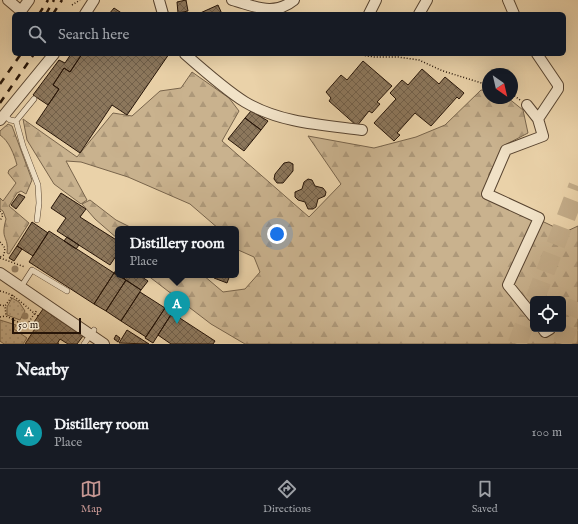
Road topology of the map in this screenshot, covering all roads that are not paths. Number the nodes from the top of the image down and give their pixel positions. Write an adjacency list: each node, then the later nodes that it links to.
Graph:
1 (8, 0): 2 (street)
2 (29, 0)
3 (94, 0): 11 (street)
4 (159, 0): 12 (street)
5 (232, 0): 10 (street)
6 (294, 0): 10 (street)
7 (376, 0): 13 (street)
8 (427, 0): 14 (street)
9 (508, 0): 15 (street)
10 (288, 11)
11 (86, 12)
12 (162, 12)
13 (370, 12)
14 (420, 12)
15 (513, 12)
16 (52, 56): 21 (street)
17 (188, 56): 24 (street)
18 (538, 56): 22 (street)
19 (34, 99): 23 (lane)
20 (527, 105): 22 (street)
21 (2, 118): 23 (lane)
22 (538, 119): 29 (street)
23 (16, 121): 25 (lane)
24 (362, 130)
25 (37, 220)
26 (0, 274): 27 (street)
27 (21, 288): 28 (lane); 30 (street)
28 (66, 291)
29 (530, 312)
30 (92, 332): 31 (lane); 32 (street)
31 (84, 344)
32 (104, 344)

